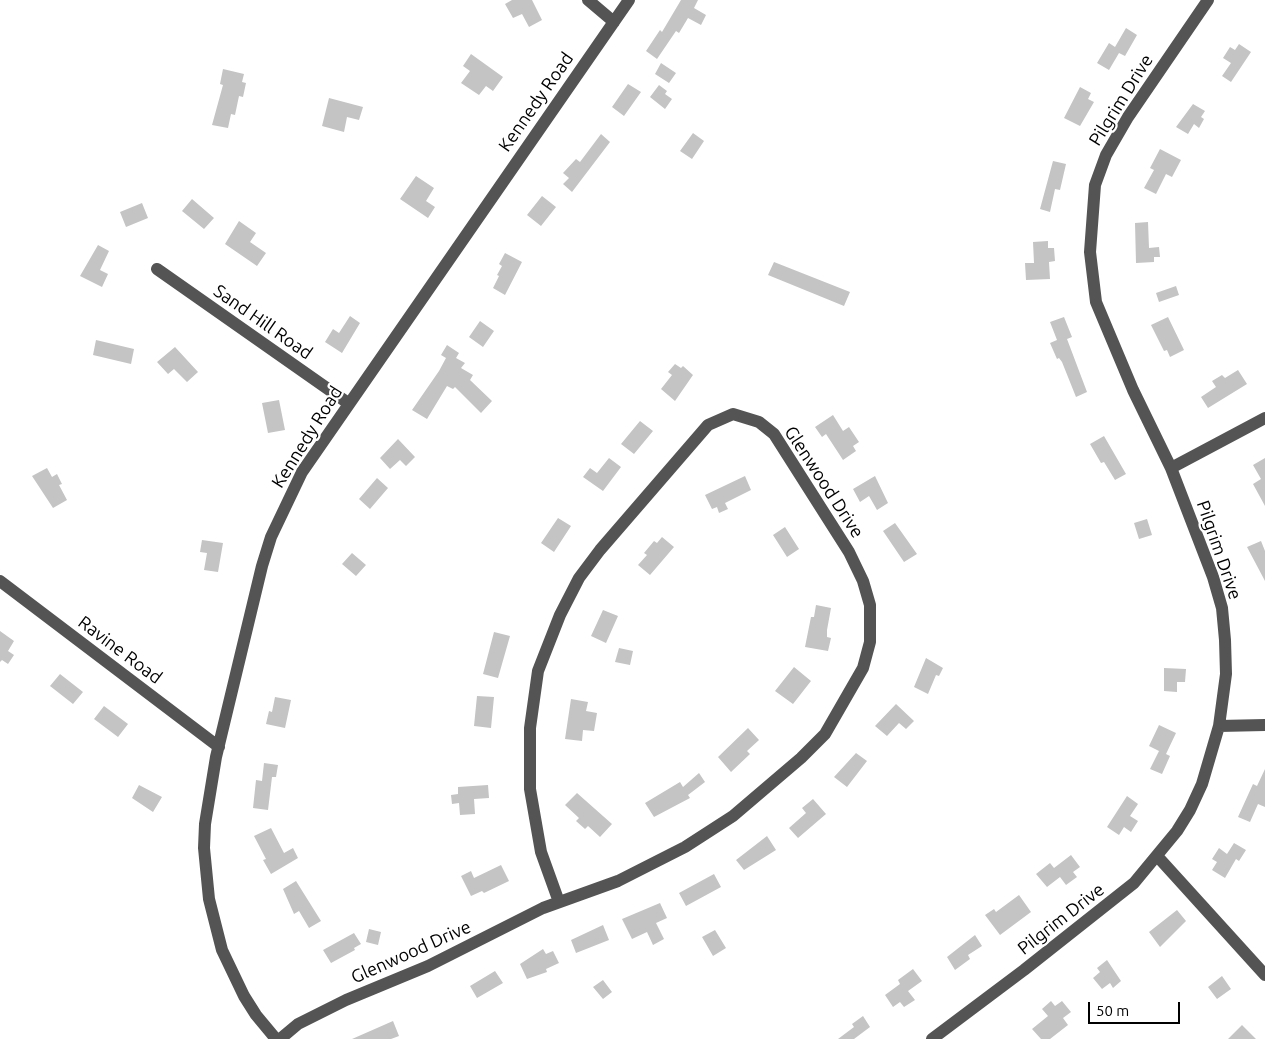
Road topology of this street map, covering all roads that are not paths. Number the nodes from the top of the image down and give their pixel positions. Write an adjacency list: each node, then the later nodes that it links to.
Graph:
1 (588, 0): 4 (street)
2 (629, 0): 4 (street, Kennedy Road)
3 (1208, 0): 8 (street, Pilgrim Drive)
4 (614, 22): 6 (street, Kennedy Road)
5 (157, 269): 6 (street, Sand Hill Road)
6 (348, 403): 12 (street, Kennedy Road)
7 (1265, 418): 8 (street)
8 (1171, 468): 11 (street, Pilgrim Drive)
9 (0, 581): 12 (street, Ravine Road)
10 (1265, 725): 11 (street)
11 (1219, 726): 13 (street, Pilgrim Drive)
12 (219, 747): 16 (street, Kennedy Road)
13 (1158, 857): 15 (street); 17 (street, Pilgrim Drive)
14 (559, 902): 14 (street, Glenwood Drive); 16 (street, Glenwood Drive)
15 (1265, 975)
16 (278, 1039)
17 (932, 1039)

